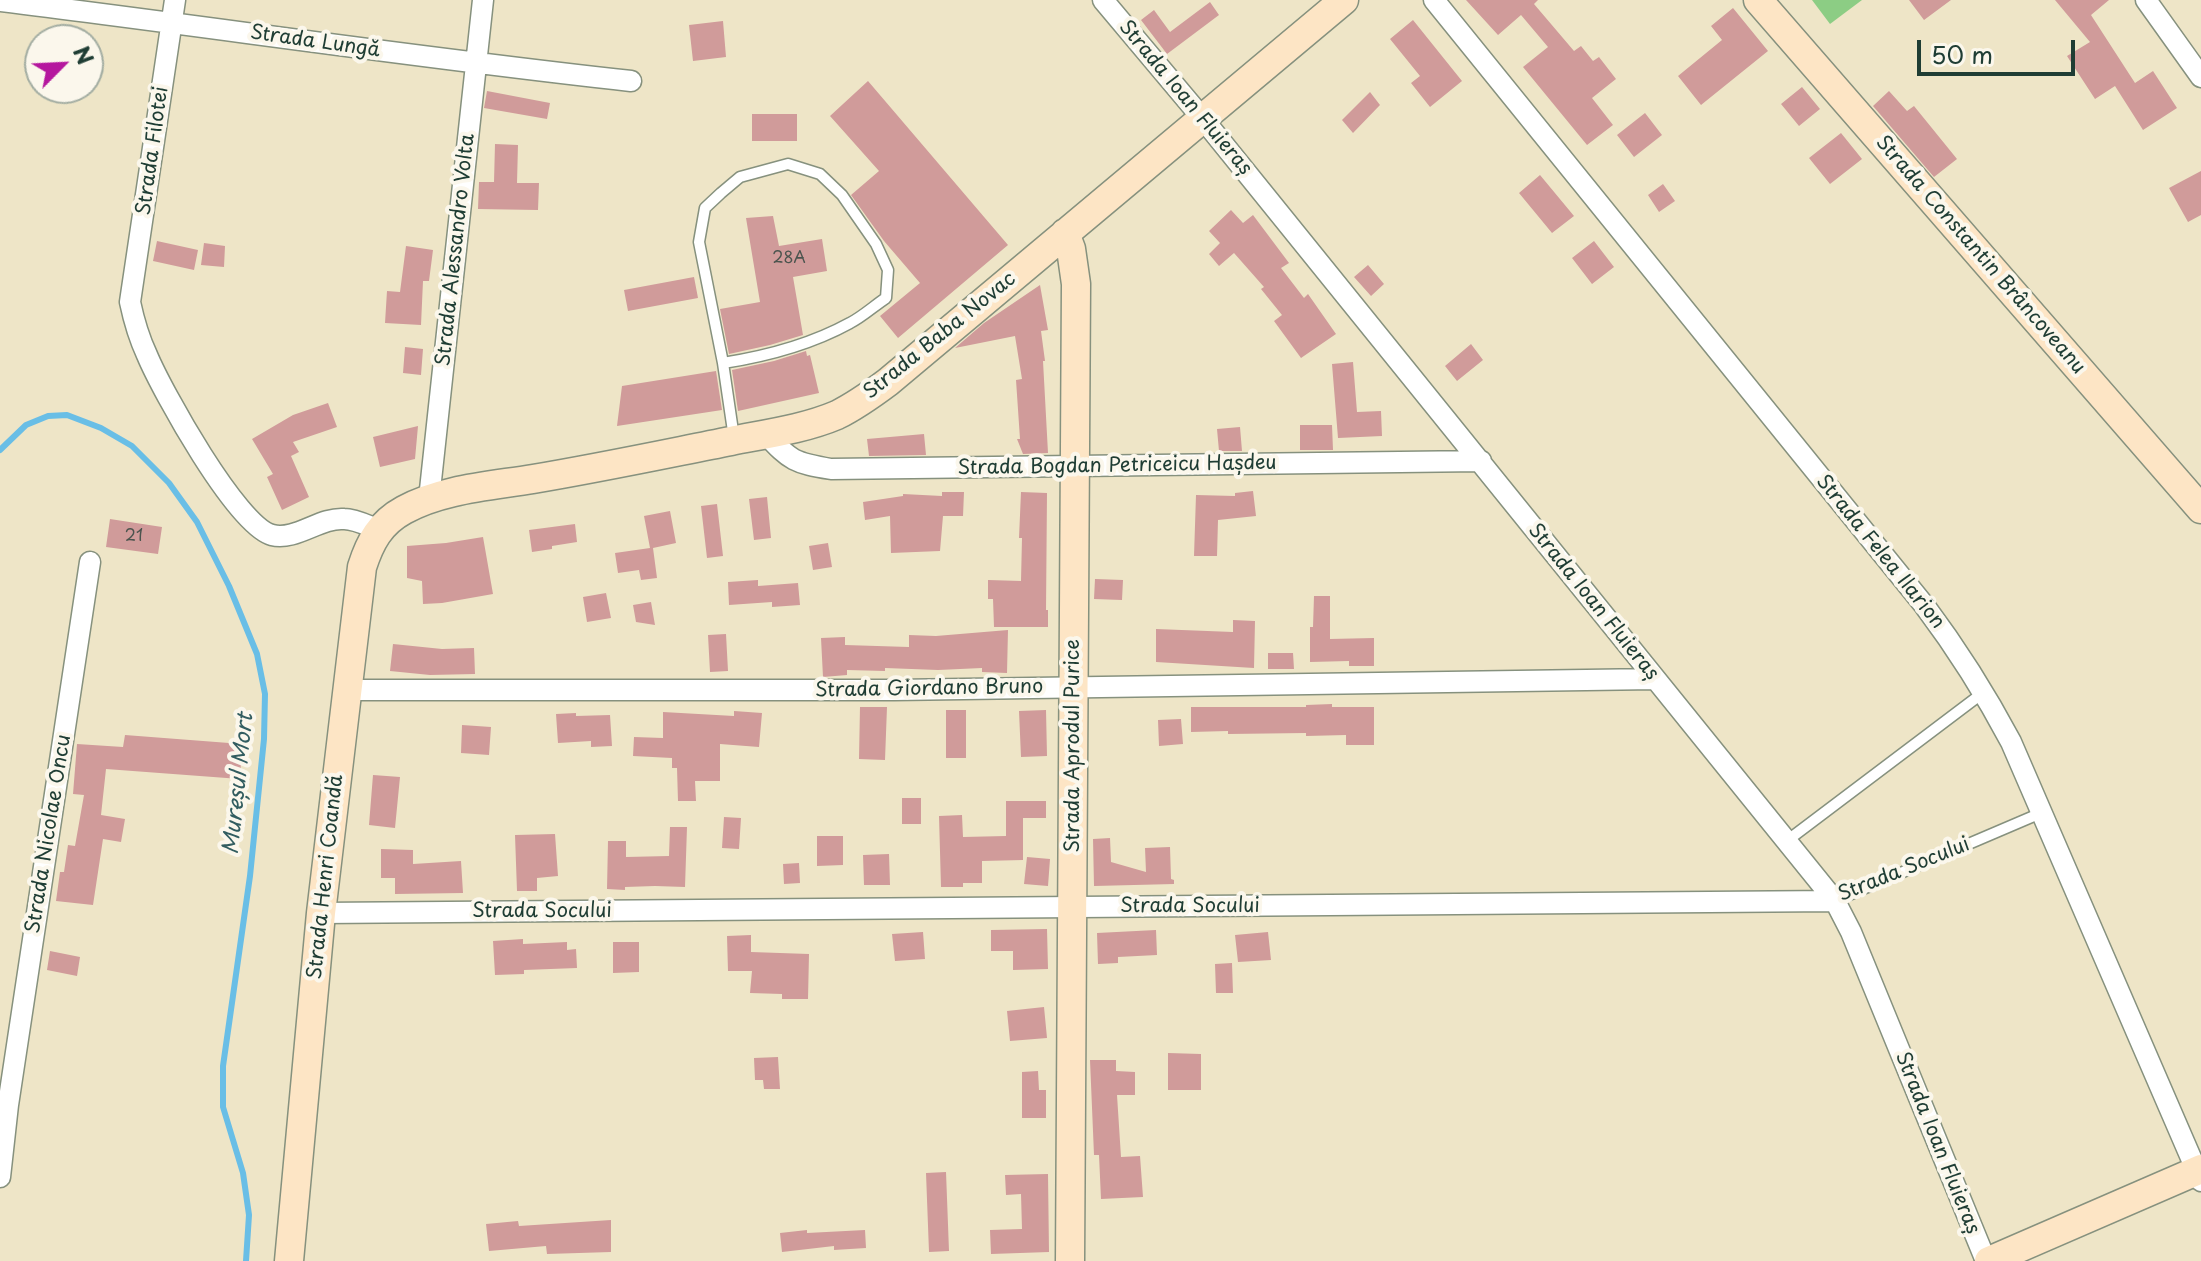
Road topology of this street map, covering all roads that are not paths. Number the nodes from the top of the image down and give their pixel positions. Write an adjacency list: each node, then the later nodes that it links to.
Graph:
1 (175, 0): 9 (street, Strada Filotei)
2 (483, 0): 10 (street, Strada Alessandro Volta)
3 (1103, 0): 13 (street, Strada Ioan Fluieraș)
4 (1344, 0): 13 (street, Strada Baba Novac)
5 (1434, 0): 27 (street, Strada Felea Ilarion)
6 (1758, 0): 21 (street, Strada Constantin Brâncoveanu)
7 (2146, 0): 11 (street)
8 (0, 1): 9 (street, Strada Lungă)
9 (172, 22): 10 (street, Strada Lungă); 22 (street, Strada Filotei)
10 (476, 64): 12 (street, Strada Lungă); 20 (street, Strada Alessandro Volta)
11 (2201, 77)
12 (631, 81)
13 (1203, 119): 14 (street, Strada Baba Novac); 18 (street, Strada Ioan Fluieraș)
14 (1065, 233): 16 (street, Strada Baba Novac); 19 (street, Strada Aprodul Purice)
15 (723, 363): 15 (lane); 17 (lane)
16 (766, 434): 17 (street, Strada Baba Novac); 19 (street, Strada Bogdan Petriceicu Hașdeu)
17 (734, 440): 20 (street, Strada Baba Novac)
18 (1481, 461): 19 (street, Strada Bogdan Petriceicu Hașdeu); 24 (street, Strada Ioan Fluieraș)
19 (1075, 466): 25 (street, Strada Aprodul Purice)
20 (417, 504): 22 (street, Strada Henri Coandă)
21 (2201, 509)
22 (379, 530): 26 (street, Strada Henri Coandă)
23 (90, 562): 33 (street, Strada Nicolae Oncu)
24 (1655, 679): 25 (street, Strada Giordano Bruno); 29 (street, Strada Ioan Fluieraș)
25 (1073, 687): 26 (street, Strada Giordano Bruno); 31 (street, Strada Aprodul Purice)
26 (347, 690): 32 (street, Strada Henri Coandă)
27 (1984, 692): 28 (street, Strada Felea Ilarion); 29 (lane)
28 (2041, 813): 30 (lane, Strada Socului); 34 (street, Strada Felea Ilarion)
29 (1788, 840): 30 (street, Strada Ioan Fluieraș)
30 (1835, 901): 31 (street, Strada Socului); 38 (street, Strada Ioan Fluieraș)
31 (1073, 906): 32 (street, Strada Socului); 37 (street, Strada Aprodul Purice)
32 (321, 913): 36 (street, Strada Henri Coandă)
33 (4, 1105): 35 (street, Strada Nicolae Oncu)
34 (2200, 1174): 38 (street)
35 (0, 1177)
36 (289, 1261)
37 (1070, 1261)
38 (1987, 1261)

